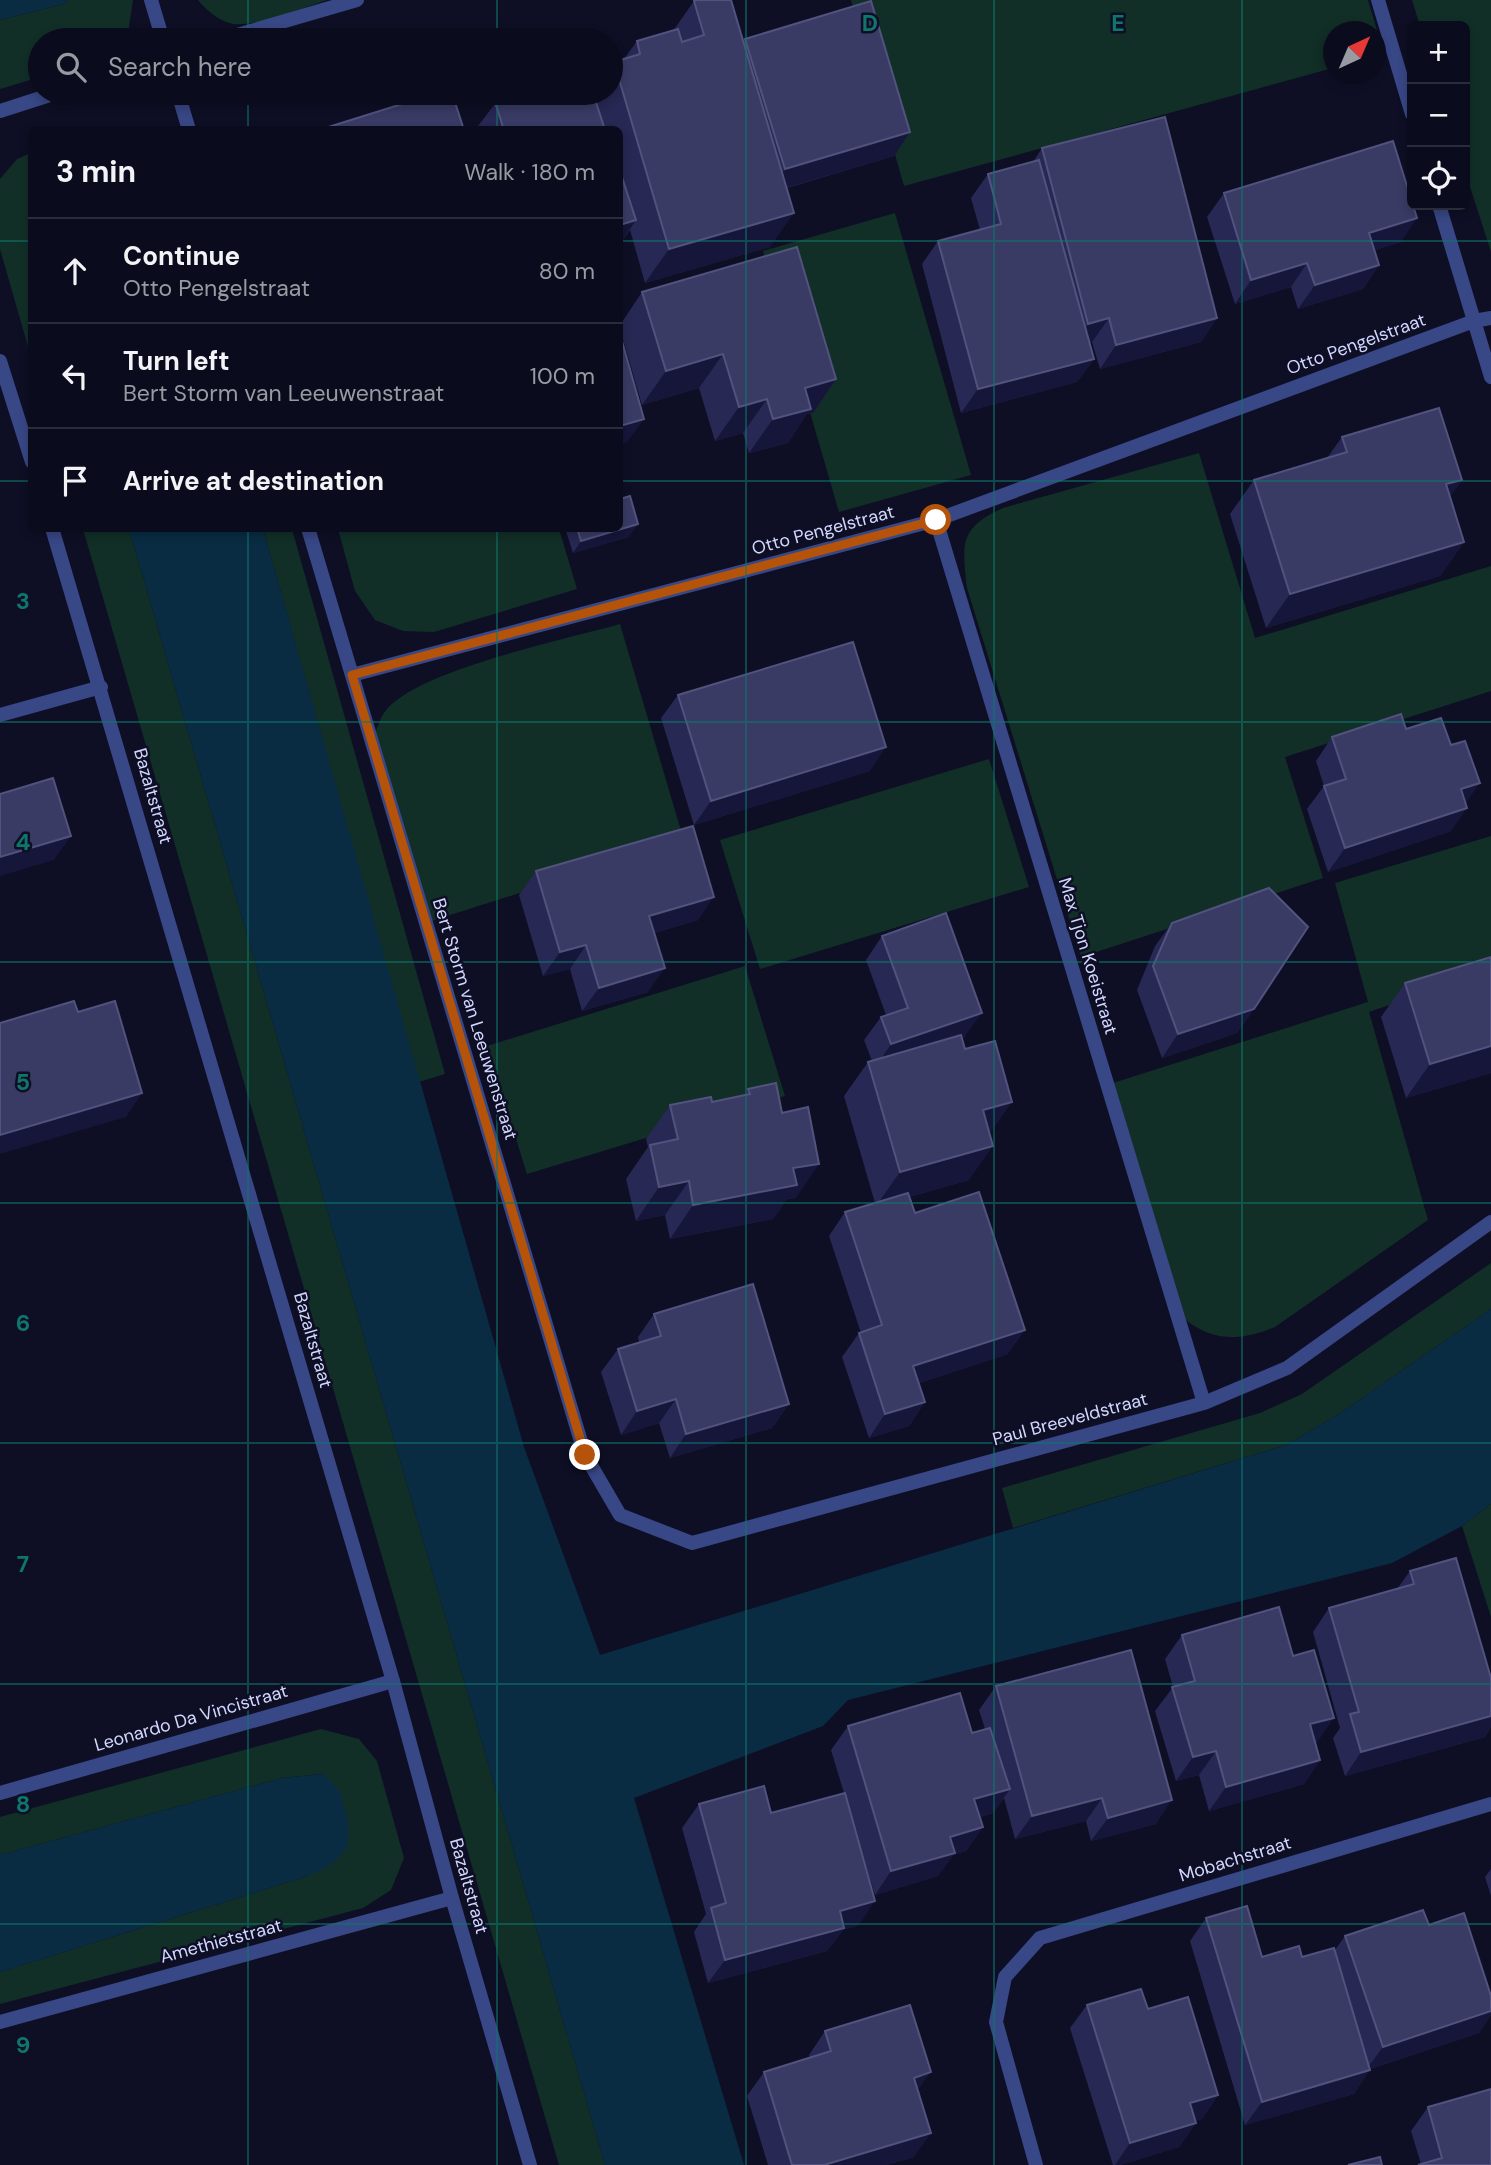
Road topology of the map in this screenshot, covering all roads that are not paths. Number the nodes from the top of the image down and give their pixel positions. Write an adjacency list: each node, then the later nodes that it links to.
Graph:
1 (151, 0): 4 (street)
2 (357, 0): 5 (street)
3 (1378, 0): 6 (street)
4 (159, 28)
5 (261, 28)
6 (1407, 97)
7 (28, 102): 9 (street)
8 (182, 105): 10 (street)
9 (0, 111)
10 (188, 126)
11 (1441, 210): 13 (street)
12 (1491, 318): 13 (street, Otto Pengelstraat)
13 (1474, 321): 15 (street); 17 (street, Otto Pengelstraat)
14 (0, 361): 16 (street)
15 (1491, 377)
16 (28, 449)
17 (936, 520): 20 (street, Otto Pengelstraat); 24 (street, Max Tjon Koeistraat)
18 (53, 532): 21 (street, Bazaltstraat)
19 (309, 532): 20 (street, Bert Storm van Leeuwenstraat)
20 (352, 675): 25 (street, Bert Storm van Leeuwenstraat)
21 (101, 687): 22 (street); 26 (street, Bazaltstraat)
22 (0, 715)
23 (1491, 1222): 24 (street, Paul Breeveldstraat)
24 (1204, 1403): 25 (street, Paul Breeveldstraat)
25 (620, 1515)
26 (393, 1681): 27 (street, Leonardo Da Vincistraat); 29 (street, Bazaltstraat)
27 (0, 1793)
28 (1491, 1804): 32 (street, Mobachstraat)
29 (452, 1898): 30 (street, Amethietstraat); 31 (street, Bazaltstraat)
30 (0, 2022)
31 (530, 2165)
32 (1035, 2165)

